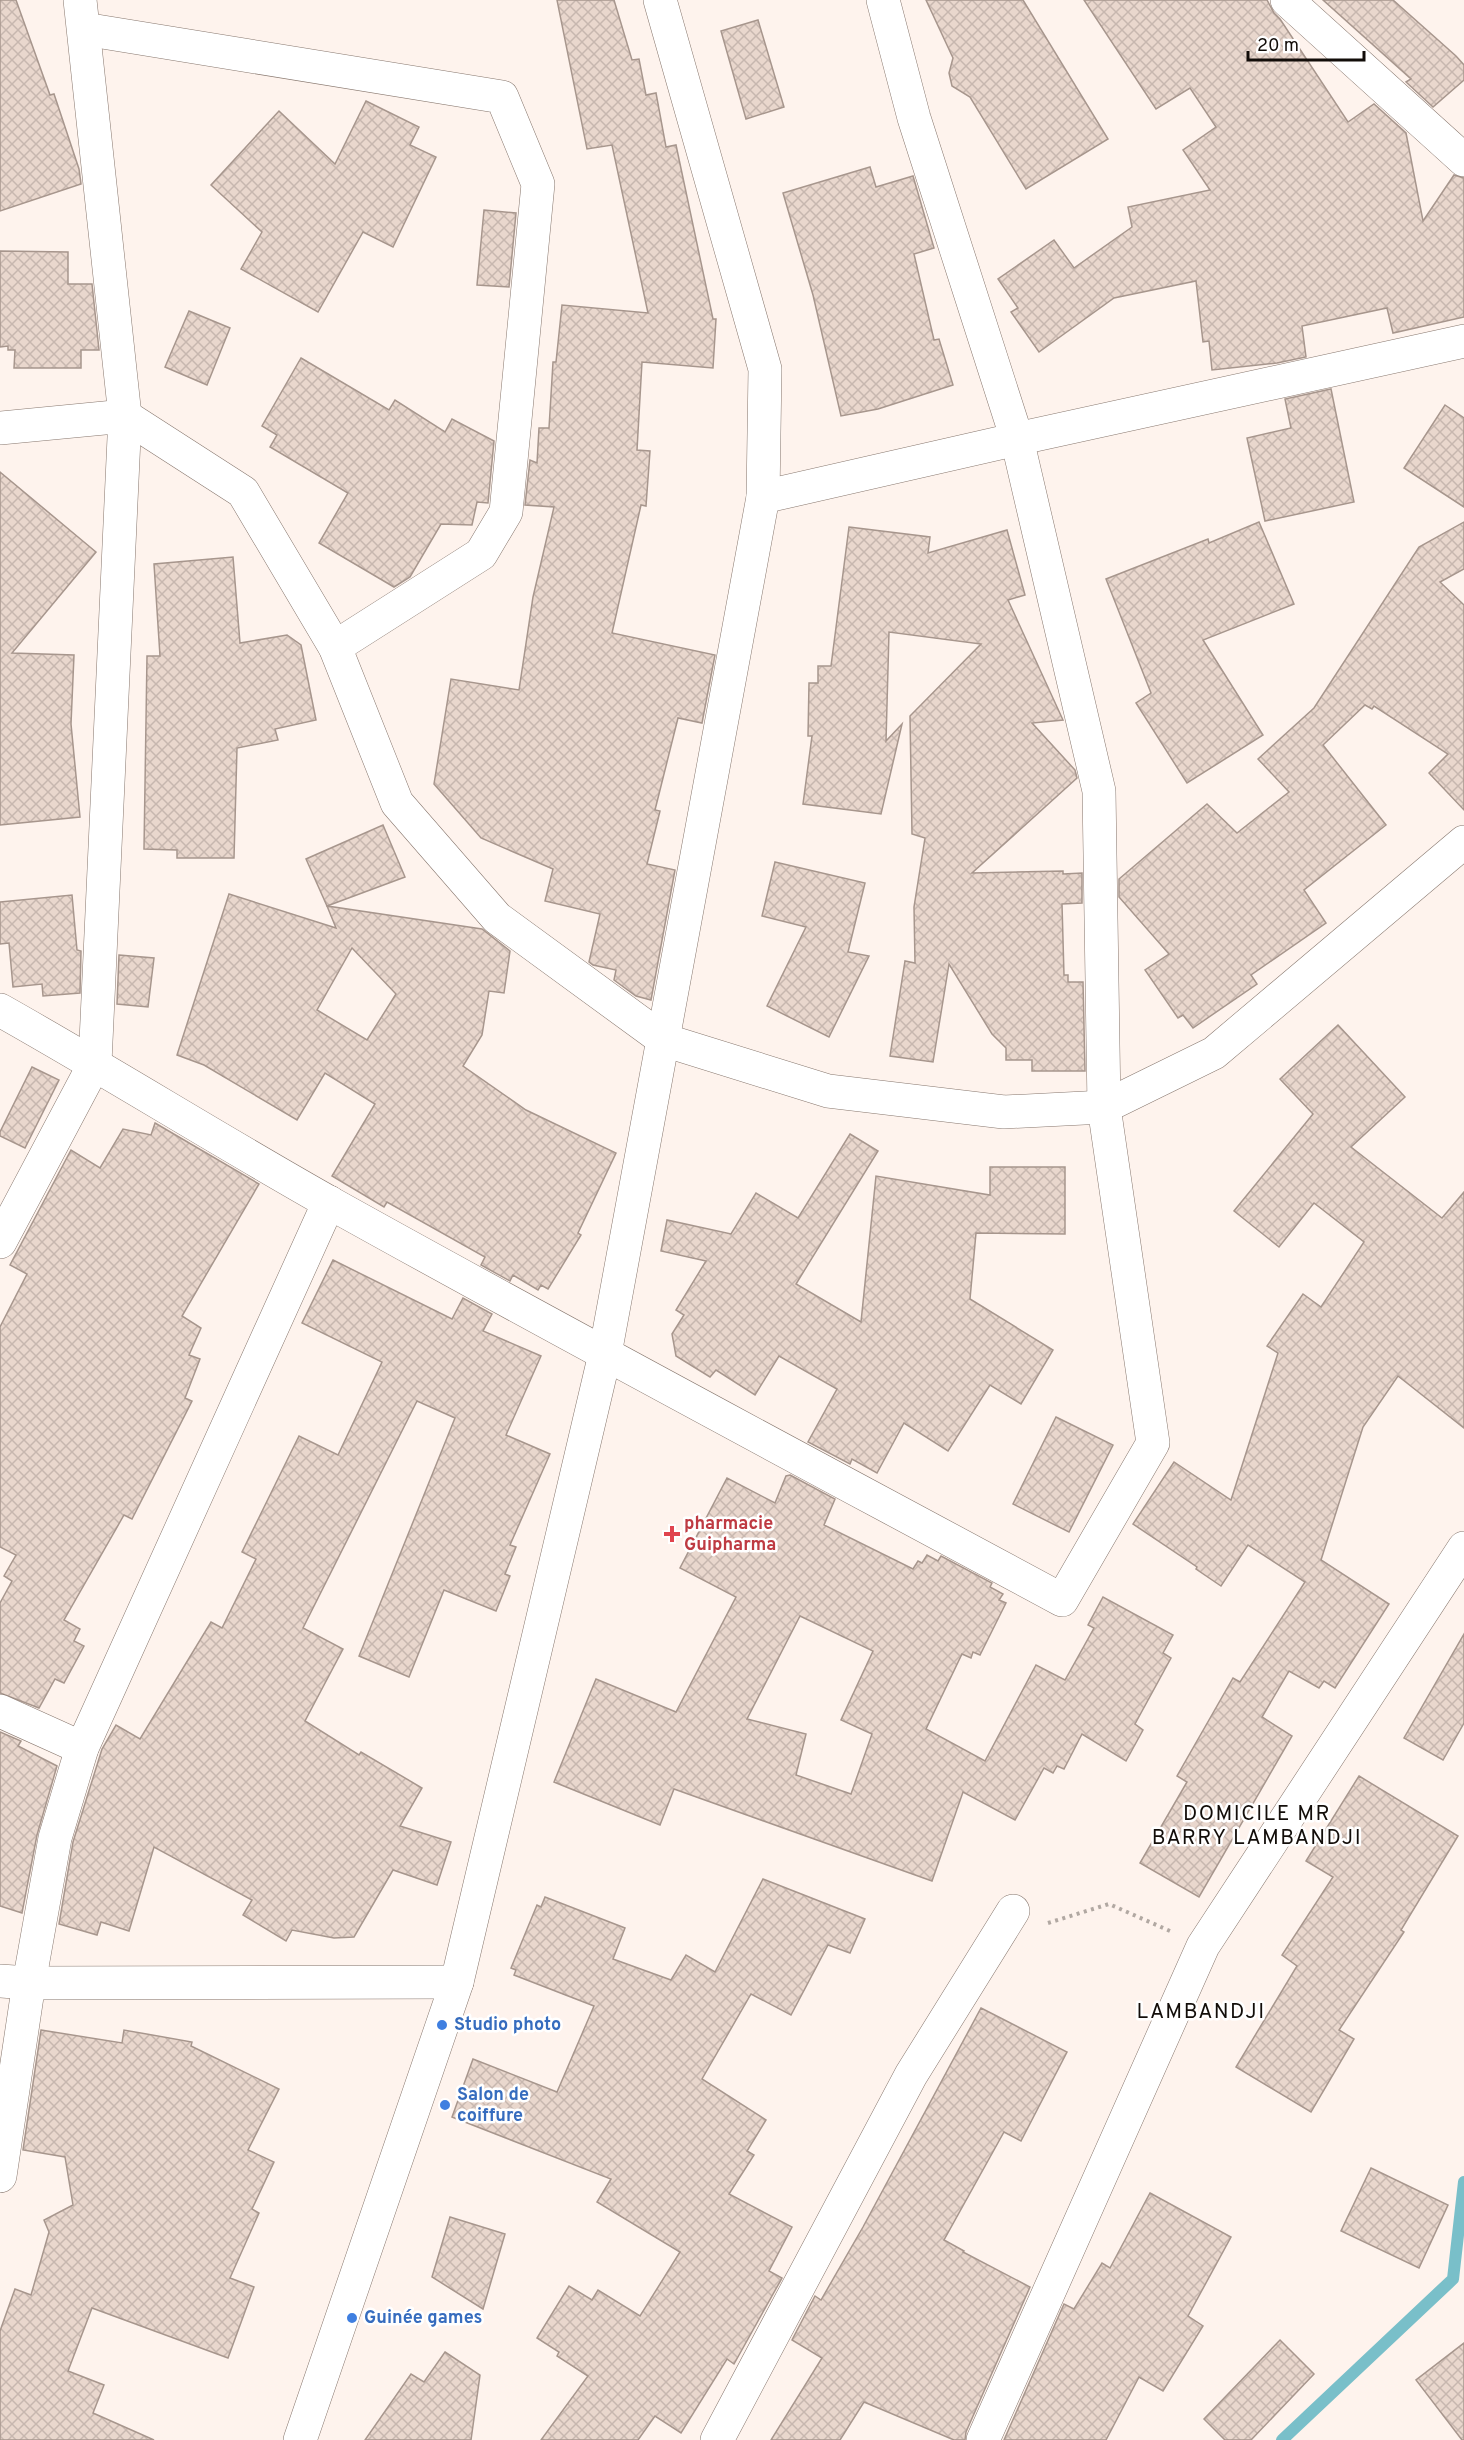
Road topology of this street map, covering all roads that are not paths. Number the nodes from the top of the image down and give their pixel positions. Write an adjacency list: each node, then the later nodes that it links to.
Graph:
1 (660, 0): 10 (street)
2 (883, 0): 9 (street)
3 (1287, 0): 5 (street)
4 (82, 14): 7 (street); 11 (street)
5 (1464, 160)
6 (1464, 341): 9 (street)
7 (125, 416): 8 (street); 11 (street); 15 (street)
8 (0, 428)
9 (1017, 438): 10 (street); 16 (street)
10 (763, 497): 14 (street)
11 (335, 648): 14 (street)
12 (1464, 842): 16 (street)
13 (0, 1010): 15 (street)
14 (664, 1040): 16 (street); 19 (street)
15 (95, 1063): 17 (street); 18 (street)
16 (1104, 1107): 19 (street)
17 (329, 1202): 19 (street); 22 (street)
18 (0, 1242)
19 (605, 1354): 25 (street)
20 (1464, 1548): 29 (street)
21 (0, 1711): 22 (street)
22 (82, 1748): 24 (street)
23 (1013, 1911): 28 (street)
24 (14, 1982): 25 (street); 26 (street)
25 (457, 1983): 27 (street)
26 (0, 2176)
27 (300, 2440)
28 (717, 2440)
29 (983, 2440)

